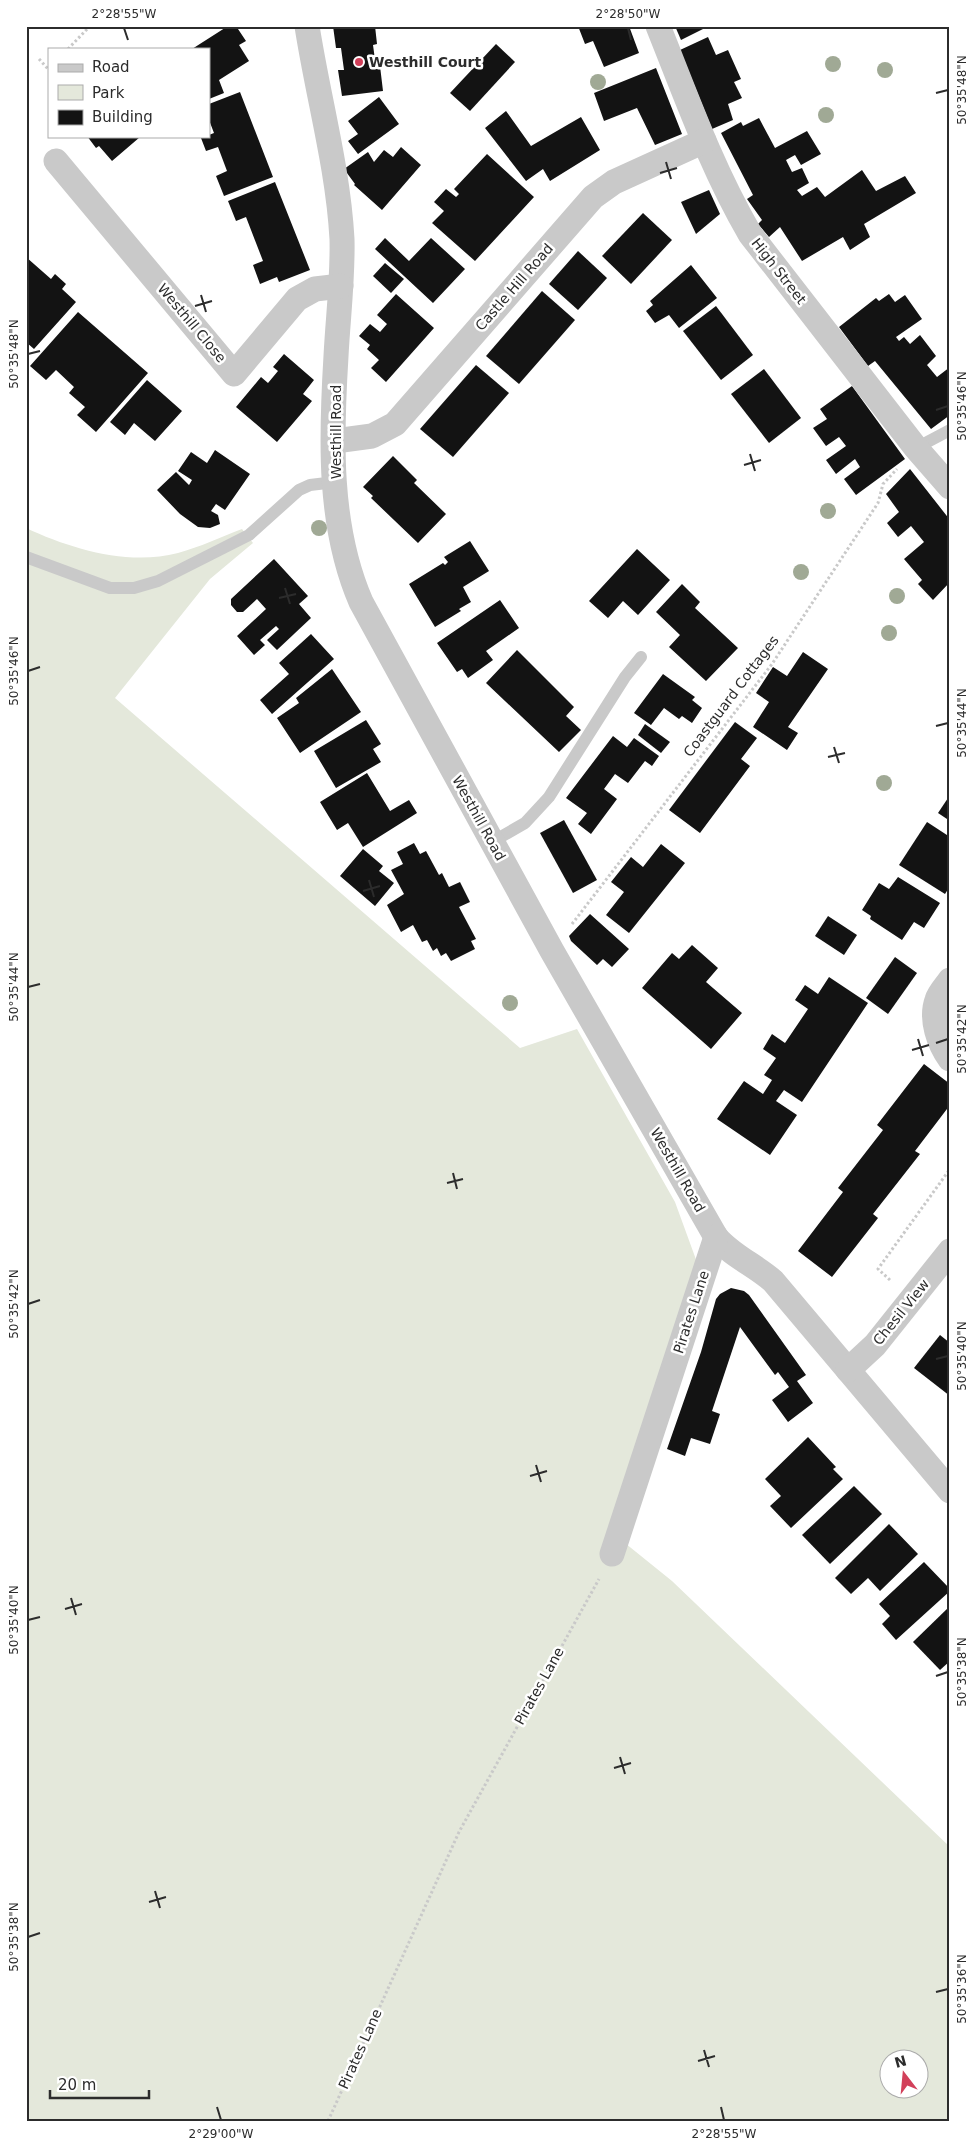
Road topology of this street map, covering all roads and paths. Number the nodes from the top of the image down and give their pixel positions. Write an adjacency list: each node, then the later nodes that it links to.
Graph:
1 (90, 26): 4 (path)
2 (307, 26): 9 (street, Westhill Road)
3 (658, 26): 7 (street, High Street)
4 (69, 48)
5 (39, 59): 6 (path)
6 (48, 69)
7 (704, 141): 11 (street, Castle Hill Road); 12 (street, High Street)
8 (56, 161): 9 (street, Westhill Close)
9 (341, 286): 11 (street, Westhill Road)
10 (950, 430): 12 (lane)
11 (335, 441): 13 (street, Westhill Road)
12 (916, 448): 14 (street, High Street); 18 (path, Coastguard Cottages)
13 (335, 482): 15 (lane); 17 (street, Westhill Road)
14 (950, 487)
15 (26, 557)
16 (641, 657): 17 (lane)
17 (492, 842): 18 (street, Westhill Road)
18 (552, 951): 22 (street, Westhill Road)
19 (950, 980): 20 (street)
20 (950, 1060)
21 (950, 1169): 24 (path)
22 (716, 1237): 25 (street, Westhill Road); 27 (street, Pirates Lane)
23 (950, 1251): 24 (street, Chesil View)
24 (911, 1299): 25 (street, Chesil View)
25 (848, 1370): 26 (street, Westhill Road)
26 (950, 1491)
27 (612, 1554): 28 (path, Pirates Lane)
28 (328, 2121)

